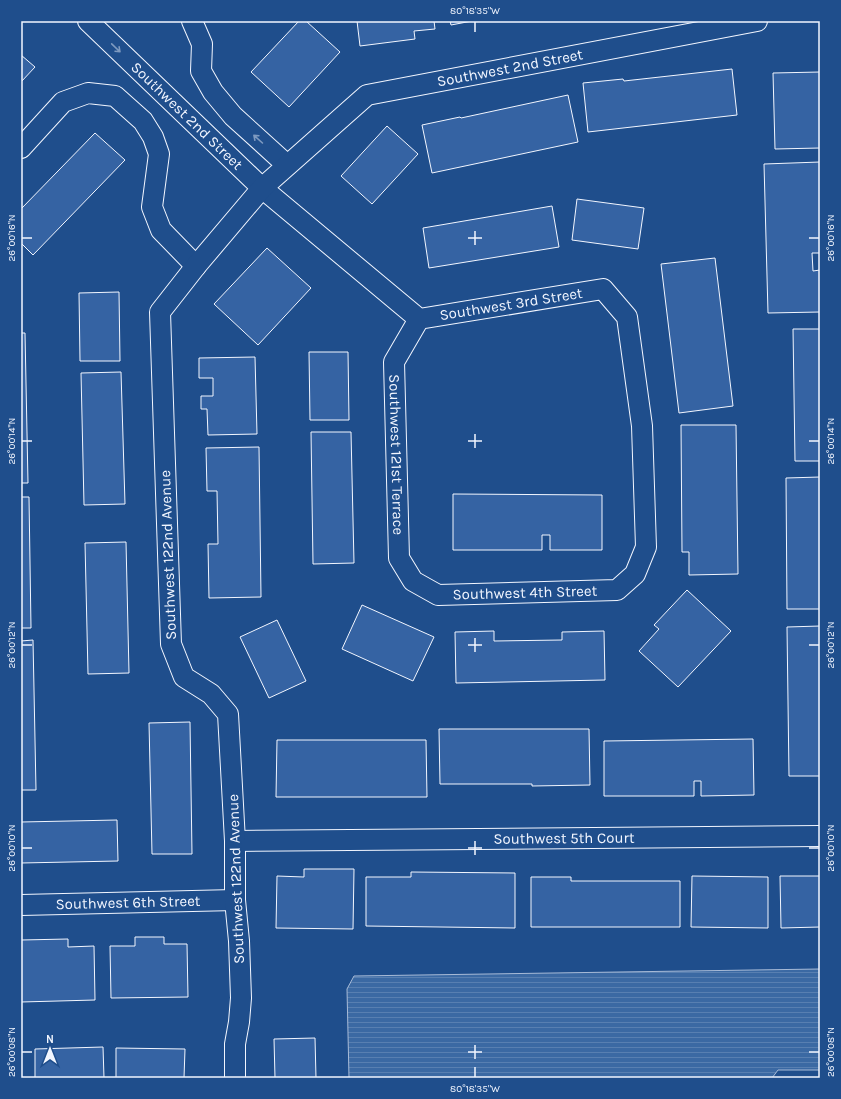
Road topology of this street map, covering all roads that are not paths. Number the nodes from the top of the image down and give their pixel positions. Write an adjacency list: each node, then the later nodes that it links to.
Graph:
1 (88, 21): 6 (street, Southwest 2nd Street, one-way to 6)
2 (192, 21): 5 (street, one-way to 2)
3 (757, 21): 5 (street, Southwest 2nd Street)
4 (21, 148): 7 (street)
5 (287, 165): 6 (street, Southwest 2nd Street)
6 (262, 188): 7 (street, Southwest 122nd Avenue); 8 (street)
7 (196, 266): 12 (street, Southwest 122nd Avenue)
8 (419, 320): 9 (street, Southwest 3rd Street); 10 (street, Southwest 121st Terrace)
9 (635, 574): 10 (street, Southwest 4th Street)
10 (413, 581)
11 (820, 836): 12 (street, Southwest 5th Court)
12 (235, 841): 13 (street, Southwest 122nd Avenue)
13 (235, 900): 14 (street, Southwest 6th Street); 15 (street, Southwest 122nd Avenue)
14 (21, 905)
15 (235, 1078)

